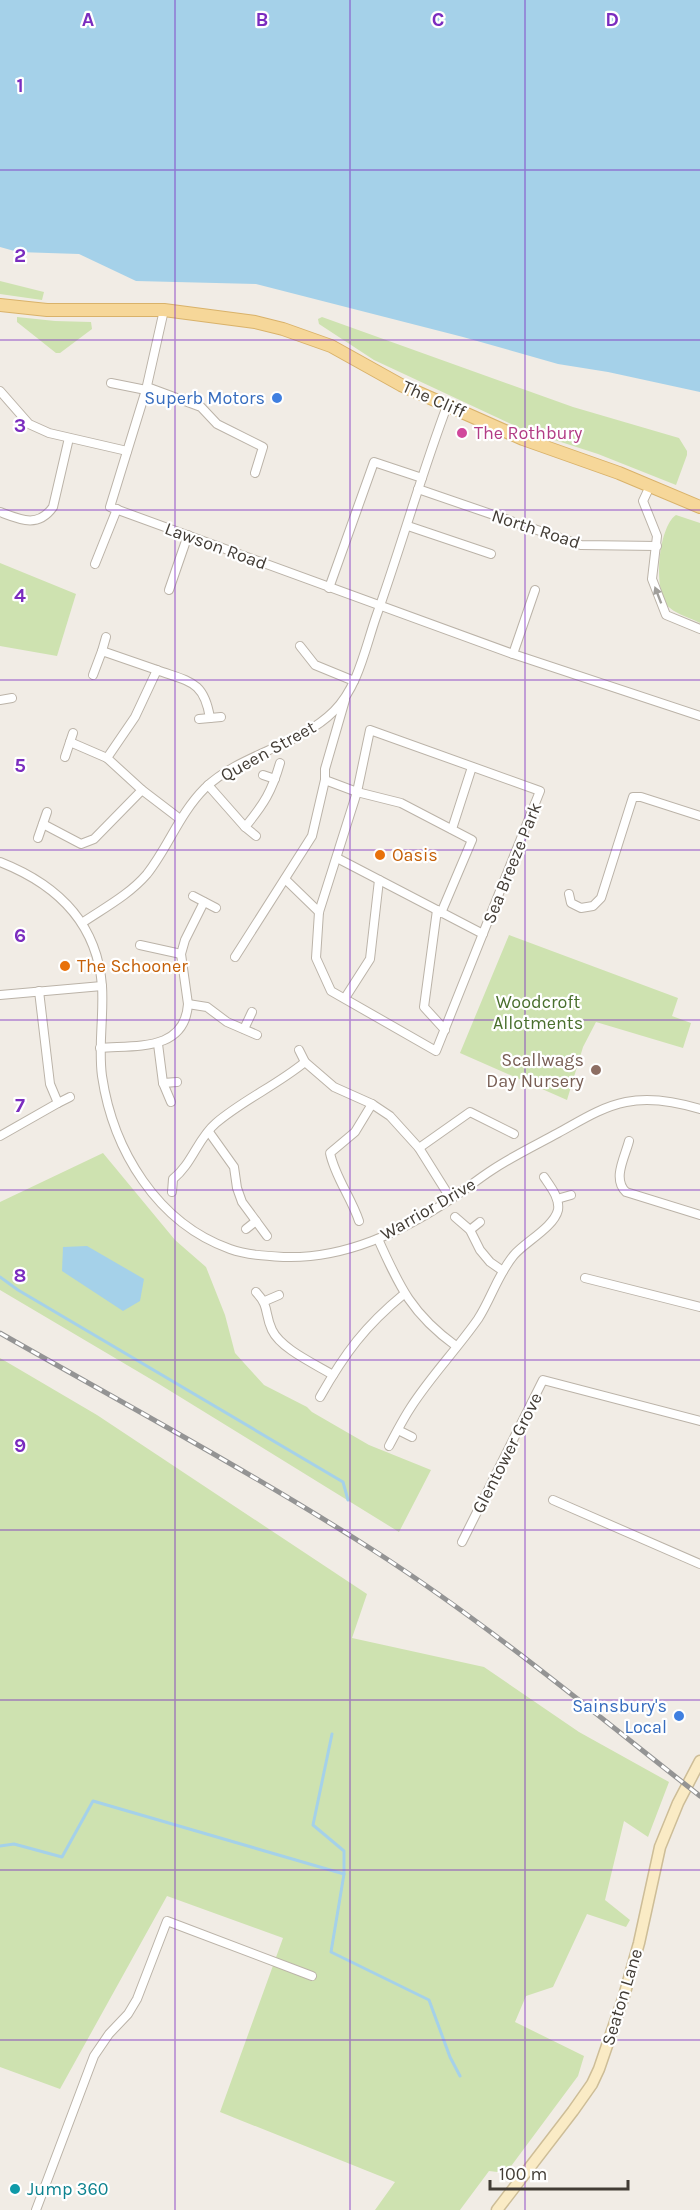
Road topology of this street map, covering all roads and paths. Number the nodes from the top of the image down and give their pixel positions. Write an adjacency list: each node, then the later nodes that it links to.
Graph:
1 (0, 305): 2 (main road, The Cliff)
2 (164, 310): 4 (street); 6 (main road, The Cliff)
3 (111, 382): 4 (street)
4 (147, 388): 8 (street); 9 (street)
5 (0, 391): 7 (street)
6 (447, 406): 10 (street, Queen Street); 11 (main road, The Cliff)
7 (69, 438): 8 (street); 15 (street)
8 (127, 452): 14 (street)
9 (255, 473)
10 (422, 478): 12 (street, Queen Street); 21 (street)
11 (650, 486): 13 (main road, The Cliff); 18 (street)
12 (418, 489): 16 (street, Queen Street); 18 (street, North Road)
13 (700, 507)
14 (117, 509): 17 (street, Lawson Road); 20 (street)
15 (0, 512)
16 (408, 526): 19 (street); 24 (street, Queen Street)
17 (188, 535): 21 (street, Lawson Road); 22 (street)
18 (657, 546): 25 (street, one-way to 18)
19 (491, 554)
20 (95, 564)
21 (329, 588): 24 (street, Lawson Road)
22 (169, 590)
23 (535, 590): 29 (street)
24 (380, 606): 29 (street, Lawson Road); 32 (street, Queen Street)
25 (700, 629)
26 (106, 637): 28 (street)
27 (300, 646): 32 (street)
28 (102, 651): 30 (street); 31 (street)
29 (513, 654): 36 (street, Lawson Road)
30 (157, 670): 38 (street); 43 (street)
31 (93, 675)
32 (354, 681): 33 (street, Queen Street)
33 (347, 696): 48 (street); 49 (street, Queen Street)
34 (12, 698): 35 (street)
35 (0, 700)
36 (700, 716)
37 (221, 717): 38 (street)
38 (210, 718): 39 (street)
39 (199, 719)
40 (73, 733): 41 (street)
41 (70, 742): 42 (street); 43 (street)
42 (65, 757)
43 (106, 758): 50 (street)
44 (280, 763): 47 (street)
45 (472, 767): 51 (street, Sea Breeze Park); 57 (street); 71 (street, Sea Breeze Park)
46 (263, 776): 47 (street)
47 (275, 779): 56 (street)
48 (325, 780): 51 (street); 62 (street)
49 (208, 785): 54 (street, Queen Street); 56 (street)
50 (142, 790): 54 (street); 55 (street)
51 (357, 792): 57 (street); 60 (street, Sea Breeze Park)
52 (47, 812): 55 (street)
53 (700, 816): 64 (street)
54 (180, 819): 70 (street, Queen Street)
55 (43, 824): 59 (street)
56 (245, 826): 58 (street)
57 (452, 829): 68 (street)
58 (256, 836)
59 (38, 838)
60 (337, 858): 63 (street, Sea Breeze Park); 69 (street, Sea Breeze Park)
61 (0, 862): 70 (street, Warrior Drive)
62 (285, 879): 69 (street); 74 (street)
63 (379, 880): 68 (street, Sea Breeze Park); 78 (street)
64 (569, 894)
65 (193, 896): 66 (street)
66 (204, 902): 67 (street); 73 (street)
67 (216, 908)
68 (439, 911): 71 (street, Sea Breeze Park); 82 (street)
69 (319, 912): 78 (street, Sea Breeze Park)
70 (82, 923): 75 (street, Warrior Drive)
71 (483, 934): 82 (street, Sea Breeze Park)
72 (140, 945): 73 (street)
73 (181, 954): 79 (street)
74 (235, 957)
75 (102, 986): 76 (street); 85 (street, Warrior Drive)
76 (39, 991): 77 (street); 92 (street)
77 (0, 995)
78 (345, 998): 82 (street, Sea Breeze Park)
79 (188, 1004): 81 (street); 84 (street)
80 (252, 1012): 81 (street)
81 (244, 1029): 83 (street)
82 (445, 1030)
83 (257, 1035)
84 (158, 1044): 85 (street); 89 (street)
85 (100, 1048): 113 (street, Warrior Drive)
86 (299, 1050): 87 (street)
87 (305, 1062): 93 (street); 95 (street)
88 (177, 1082): 89 (street)
89 (163, 1083): 91 (street)
90 (70, 1097): 92 (street)
91 (171, 1102)
92 (58, 1103): 97 (street)
93 (372, 1104): 99 (street); 108 (street)
94 (700, 1109): 103 (street, Warrior Drive)
95 (209, 1132): 101 (street); 107 (street)
96 (514, 1134): 99 (street)
97 (0, 1136)
98 (629, 1141): 105 (street)
99 (419, 1148): 103 (street)
100 (544, 1177): 104 (street)
101 (172, 1192)
102 (571, 1195): 104 (street)
103 (451, 1199): 113 (street, Warrior Drive)
104 (557, 1199): 114 (street)
105 (700, 1215)
106 (455, 1217): 111 (street)
107 (256, 1221): 110 (street); 112 (street)
108 (359, 1221)
109 (480, 1222): 111 (street)
110 (246, 1229)
111 (470, 1230): 114 (street)
112 (267, 1236)
113 (378, 1239): 117 (street)
114 (503, 1271): 121 (street)
115 (585, 1278): 120 (street)
116 (256, 1292): 119 (street)
117 (404, 1293): 121 (street); 122 (street)
118 (279, 1295): 119 (street)
119 (265, 1301): 122 (street)
120 (700, 1307)
121 (456, 1346): 125 (street)
122 (333, 1375): 123 (street)
123 (320, 1397)
124 (700, 1420): 129 (street, Glentower Grove)
125 (398, 1430): 126 (street); 127 (street)
126 (412, 1437)
127 (389, 1446)
128 (553, 1500): 130 (street)
129 (462, 1542)
130 (700, 1564)
131 (700, 1761): 134 (main road, Seaton Lane)
132 (312, 1976): 133 (street)
133 (36, 2210)
134 (497, 2210)

